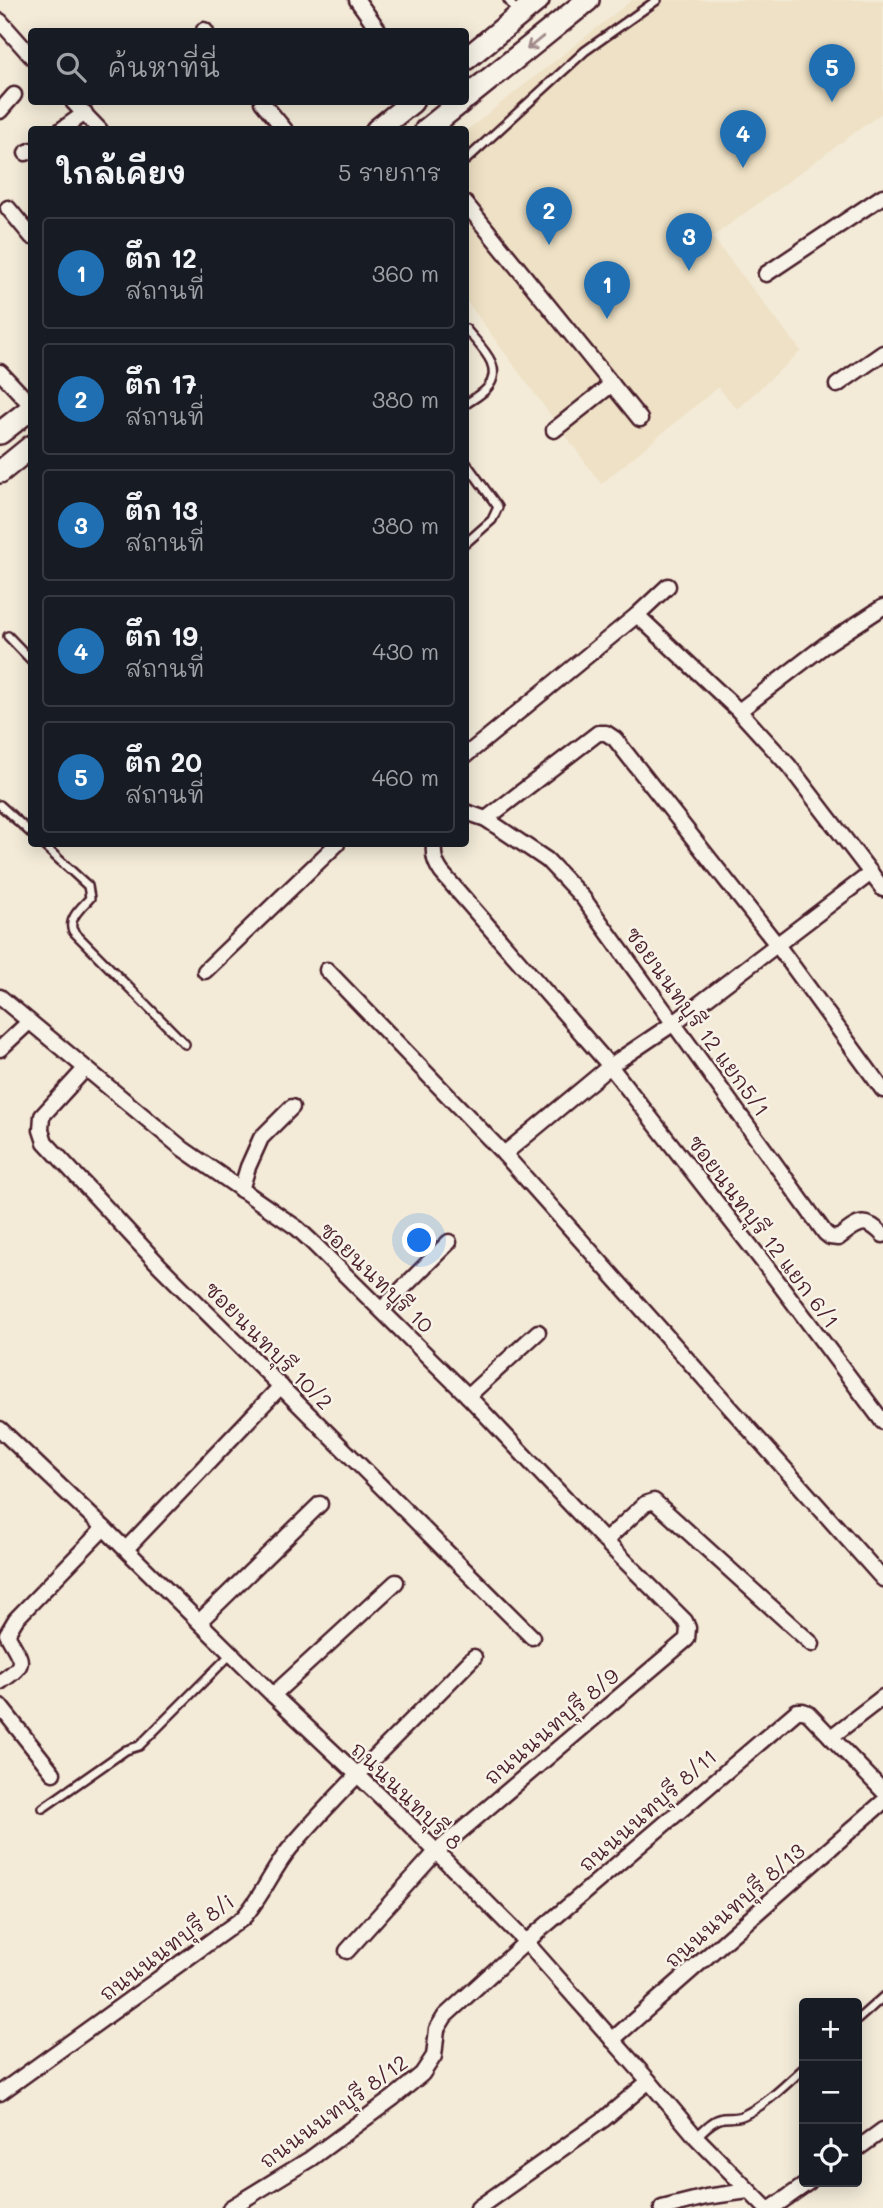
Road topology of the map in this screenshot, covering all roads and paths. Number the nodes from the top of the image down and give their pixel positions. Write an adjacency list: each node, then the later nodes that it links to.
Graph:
1 (357, 0): 7 (street)
2 (538, 0): 5 (main road)
3 (588, 0): 11 (main road, one-way to 11)
4 (657, 0): 23 (lane)
5 (514, 8): 9 (main road)
6 (0, 21): 8 (street)
7 (377, 28)
8 (28, 52)
9 (469, 56)
10 (14, 95): 16 (street)
11 (469, 96)
12 (76, 105): 17 (street)
13 (264, 105): 20 (street)
14 (408, 105): 21 (main road)
15 (457, 105): 22 (main road)
16 (0, 111)
17 (85, 113): 18 (street); 19 (street)
18 (67, 126)
19 (96, 126)
20 (282, 126)
21 (382, 126)
22 (431, 126)
23 (469, 157)
24 (883, 196): 28 (street)
25 (8, 208): 27 (street)
26 (469, 208): 32 (street)
27 (28, 232)
28 (766, 274)
29 (469, 333): 34 (lane)
30 (883, 353): 33 (street)
31 (0, 372): 35 (street)
32 (612, 384): 37 (street); 38 (street)
33 (836, 385)
34 (469, 402)
35 (28, 403)
36 (28, 410): 39 (main road)
37 (640, 419)
38 (554, 430)
39 (0, 433)
40 (28, 456): 42 (main road)
41 (469, 467): 43 (lane)
42 (0, 472)
43 (469, 540)
44 (667, 586): 46 (street)
45 (883, 607): 49 (street)
46 (637, 615): 49 (street); 50 (street)
47 (8, 636): 48 (lane)
48 (28, 657)
49 (739, 711): 58 (street)
50 (469, 753)
51 (0, 805): 54 (lane)
52 (469, 813): 53 (street, ซอยนนทบุรี 12 แยก5/1)
53 (486, 819): 60 (street); 65 (street, ซอยนนทบุรี 12 แยก5/1)
54 (28, 830)
55 (45, 847): 66 (lane)
56 (334, 847): 62 (street)
57 (434, 847): 68 (street, ซอยนนทบุรี 12 แยก 6/1)
58 (872, 873): 59 (street); 60 (street)
59 (883, 889)
60 (778, 946): 65 (street); 70 (street)
61 (327, 970): 72 (street)
62 (205, 971)
63 (0, 997): 64 (street, ซอยนนทบุรี 10)
64 (29, 1022): 67 (street); 69 (street, ซอยนนทบุรี 10)
65 (674, 1023): 68 (street); 74 (street, ซอยนนทบุรี 12 แยก5/1)
66 (185, 1044)
67 (0, 1049)
68 (610, 1066): 72 (street); 80 (street, ซอยนนทบุรี 12 แยก 6/1)
69 (85, 1069): 73 (street, ซอยนนทบุรี 10); 78 (street, ซอยนนทบุรี 10/2)
70 (883, 1090)
71 (292, 1107): 73 (street)
72 (504, 1154): 87 (street)
73 (241, 1190): 76 (street, ซอยนนทบุรี 10)
74 (883, 1235)
75 (449, 1242): 76 (street)
76 (382, 1309): 79 (street, ซอยนนทบุรี 10)
77 (538, 1332): 79 (street)
78 (281, 1386): 86 (street); 91 (street, ซอยนนทบุรี 10/2)
79 (468, 1396): 85 (street, ซอยนนทบุรี 10)
80 (883, 1422)
81 (5, 1434): 82 (street); 84 (street, ถนนนนทบุรี 8)
82 (0, 1452)
83 (320, 1504): 89 (street)
84 (104, 1528): 86 (street, ถนนนนทบุรี 8); 95 (street)
85 (605, 1541): 90 (street, ซอยนนทบุรี 10); 92 (street)
86 (126, 1549): 89 (street, ถนนนนทบุรี 8)
87 (883, 1579)
88 (396, 1582): 96 (street)
89 (200, 1621): 93 (street, ถนนนนทบุรี 8)
90 (688, 1628): 105 (street, ถนนนนทบุรี 8/9)
91 (532, 1637)
92 (812, 1644)
93 (231, 1654): 96 (street, ถนนนนทบุรี 8); 104 (lane)
94 (474, 1657): 101 (street, ถนนนนทบุรี 8/i)
95 (0, 1682)
96 (273, 1695): 101 (street, ถนนนนทบุรี 8)
97 (883, 1697): 99 (street)
98 (0, 1706): 100 (street)
99 (831, 1737): 102 (street); 106 (street, ถนนนนทบุรี 8/11)
100 (53, 1773)
101 (358, 1775): 105 (street, ถนนนนทบุรี 8); 113 (street, ถนนนนทบุรี 8/i)
102 (883, 1791)
103 (883, 1801): 110 (street, ถนนนนทบุรี 8/13)
104 (43, 1808)
105 (436, 1852): 106 (street, ถนนนนทบุรี 8); 107 (street, ถนนนนทบุรี 8/9)
106 (526, 1942): 110 (street, ถนนนนทบุรี 8); 119 (street, ถนนนนทบุรี 8/12)
107 (347, 1951)
108 (883, 1997): 109 (lane)
109 (862, 2016)
110 (612, 2040): 112 (street, ถนนนนทบุรี 8)
111 (799, 2072): 115 (lane)
112 (649, 2081): 115 (street, ถนนนนทบุรี 8); 120 (street)
113 (0, 2093)
114 (883, 2130): 116 (street)
115 (696, 2137): 118 (street, ถนนนนทบุรี 8)
116 (862, 2145)
117 (802, 2187): 123 (street)
118 (748, 2191): 121 (street); 122 (street, ถนนนนทบุรี 8)
119 (230, 2208)
120 (478, 2208)
121 (662, 2208)
122 (766, 2208)
123 (772, 2208)

